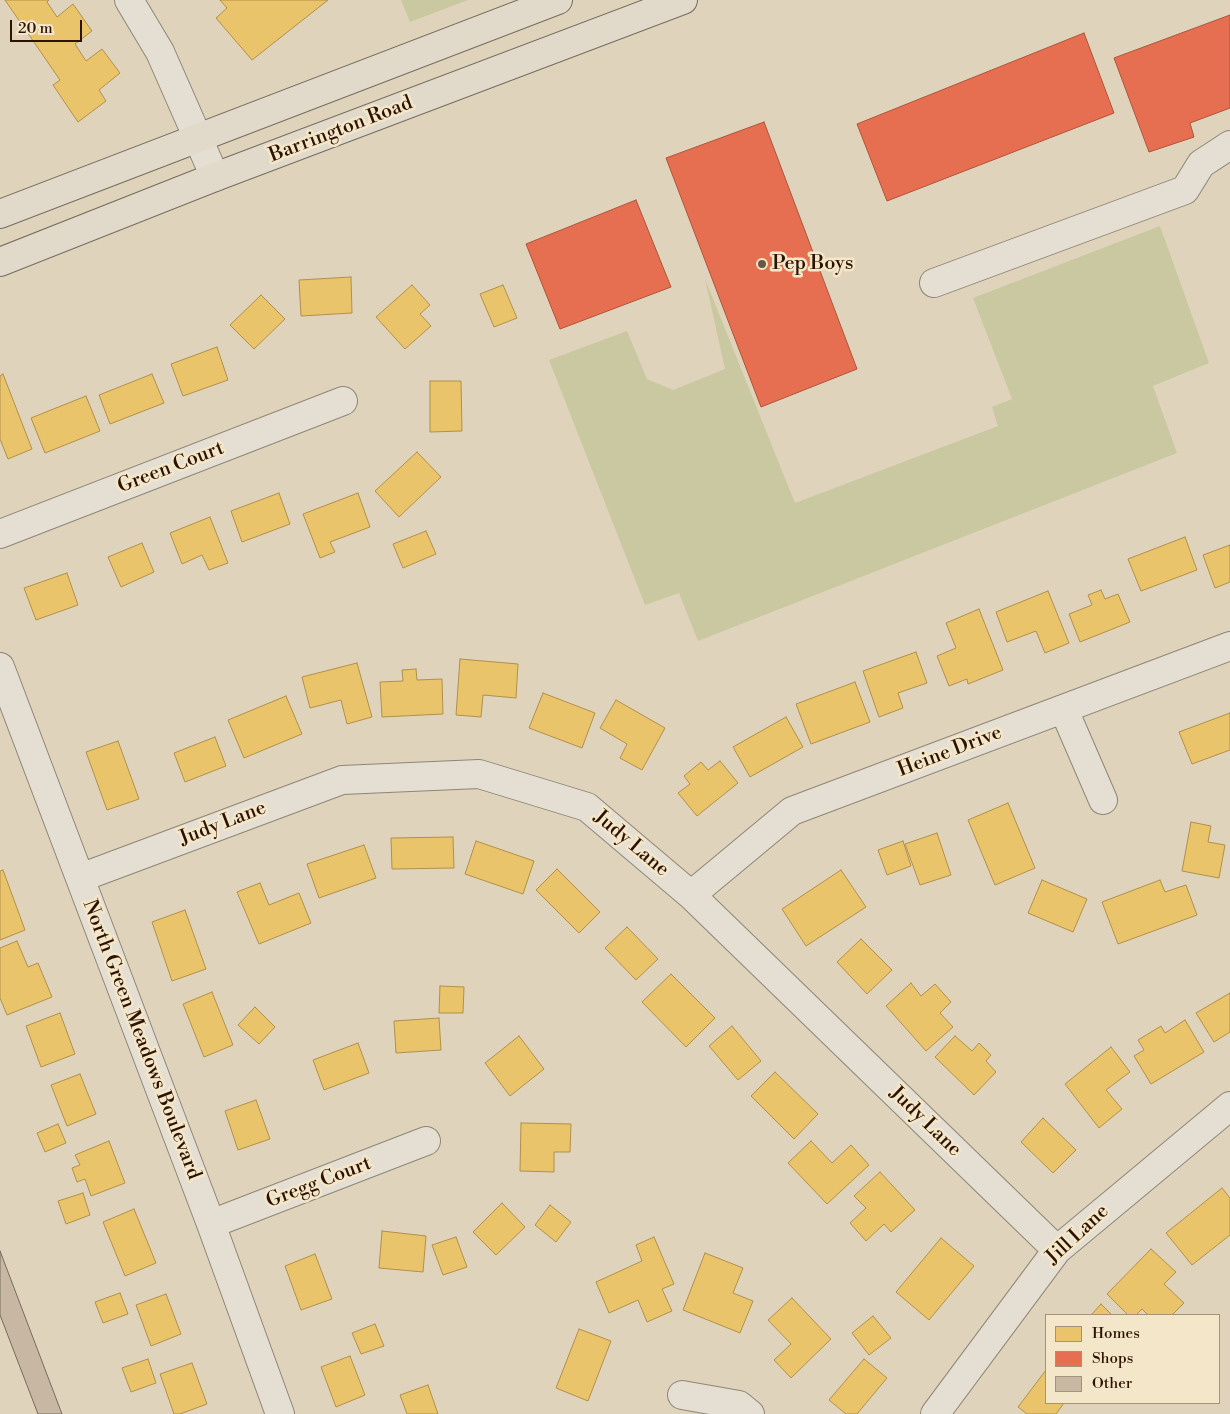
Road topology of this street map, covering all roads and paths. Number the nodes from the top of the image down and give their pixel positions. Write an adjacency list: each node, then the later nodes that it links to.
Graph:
1 (129, 0): 4 (street)
2 (558, 0): 4 (main road)
3 (683, 0): 6 (main road, Barrington Road)
4 (198, 138): 6 (street); 7 (main road)
5 (1230, 145): 9 (street)
6 (215, 177): 8 (main road, Barrington Road)
7 (0, 214)
8 (0, 262)
9 (934, 284)
10 (343, 401): 11 (street, Green Court)
11 (0, 534)
12 (1230, 646): 14 (street, Heine Drive)
13 (0, 667): 16 (street, North Green Meadows Boulevard)
14 (1064, 710): 15 (street); 17 (street, Heine Drive)
15 (1103, 800)
16 (80, 878): 17 (street, Judy Lane); 20 (street, North Green Meadows Boulevard)
17 (691, 895): 21 (street, Judy Lane)
18 (1230, 1106): 21 (street, Jill Lane)
19 (426, 1141): 20 (street, Gregg Court)
20 (211, 1224): 23 (street, North Green Meadows Boulevard)
21 (1057, 1250): 25 (street, Jill Lane)
22 (682, 1396): 24 (street)
23 (280, 1414)
24 (750, 1414)
25 (935, 1414)

